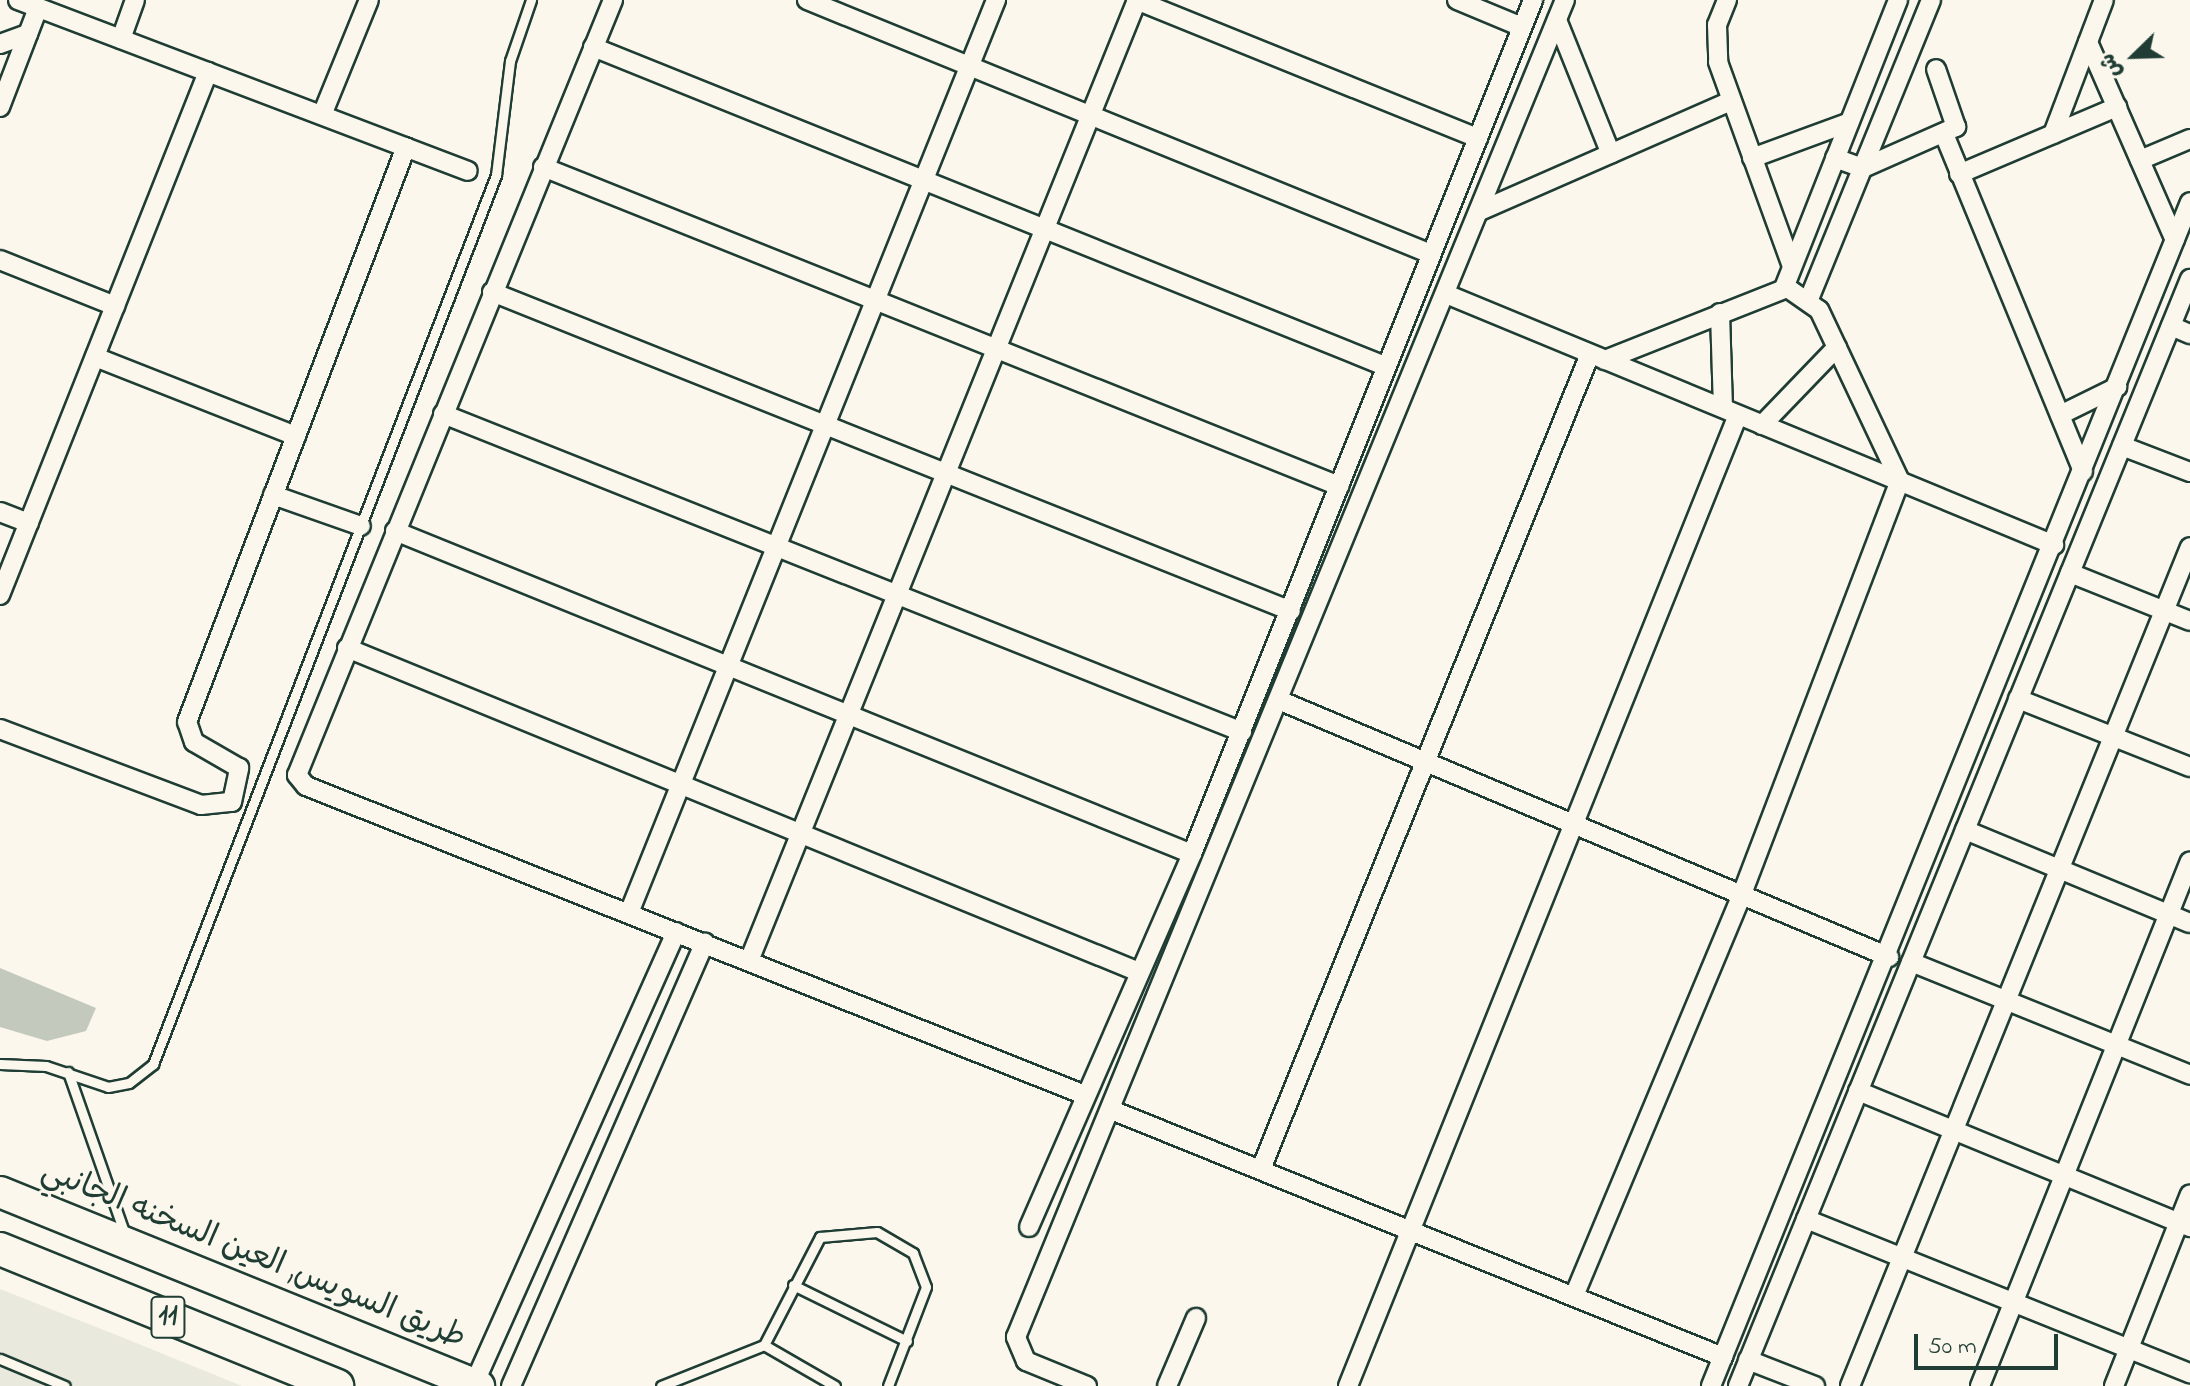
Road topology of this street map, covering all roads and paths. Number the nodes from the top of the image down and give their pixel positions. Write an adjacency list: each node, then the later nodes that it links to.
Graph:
1 (18, 0): 16 (street)
2 (135, 0): 20 (street)
3 (369, 0): 30 (street)
4 (531, 0): 85 (lane)
5 (613, 0): 23 (street)
6 (807, 0): 24 (street)
7 (996, 0): 24 (street)
8 (1136, 0): 31 (street); 35 (street)
9 (1457, 0): 18 (street)
10 (1533, 0): 18 (street)
11 (1565, 0): 17 (street)
12 (1727, 0): 27 (street)
13 (1898, 0): 32 (street)
14 (1931, 0): 43 (street)
15 (2104, 0): 21 (street)
16 (38, 8): 19 (street); 20 (street)
17 (1557, 20): 38 (street); 48 (street)
18 (1522, 27): 35 (street)
19 (28, 34): 22 (street); 28 (street)
20 (121, 39): 26 (street)
21 (2088, 42): 29 (street); 34 (street)
22 (0, 44)
23 (593, 47): 42 (street); 46 (street)
24 (970, 66): 31 (street); 46 (street)
25 (1936, 69): 33 (street)
26 (208, 72): 30 (street); 60 (street)
27 (1730, 101): 38 (street); 39 (street)
28 (0, 107)
29 (2117, 107): 34 (street); 41 (street)
30 (322, 115): 37 (street)
31 (1090, 115): 49 (street); 51 (street)
32 (1850, 122): 39 (street); 40 (street)
33 (1944, 134): 43 (street); 45 (street)
34 (2053, 134): 45 (street)
35 (1478, 138): 51 (street)
36 (2190, 139): 41 (street)
37 (406, 147): 44 (street); 75 (street)
38 (1611, 154): 48 (street)
39 (1752, 158): 53 (street)
40 (1835, 158): 43 (street); 53 (street)
41 (2140, 160): 50 (street)
42 (543, 167): 56 (street); 58 (street)
43 (1863, 168): 59 (street)
44 (468, 171)
45 (1959, 174): 72 (street)
46 (924, 180): 49 (street); 58 (street)
47 (2190, 202): 50 (street)
48 (1480, 211): 57 (street)
49 (1044, 229): 65 (street); 68 (street)
50 (2175, 240): 69 (street)
51 (1431, 254): 68 (street)
52 (0, 260): 60 (street)
53 (1792, 266): 55 (street)
54 (2190, 279): 62 (street)
55 (1784, 288): 59 (street); 61 (street)
56 (492, 292): 71 (street); 73 (street)
57 (1446, 294): 67 (street); 99 (street)
58 (876, 299): 65 (street); 73 (street)
59 (1809, 299): 64 (street)
60 (115, 306): 66 (street)
61 (1720, 313): 67 (street); 70 (street)
62 (2171, 326): 63 (street); 76 (street)
63 (2190, 334)
64 (1837, 347): 74 (street); 80 (street)
65 (997, 348): 79 (street); 81 (street)
66 (95, 357): 75 (street); 84 (street)
67 (1598, 357): 70 (street); 104 (street)
68 (1385, 366): 81 (street)
69 (2117, 387): 72 (street); 77 (street)
70 (1730, 412): 74 (street); 107 (street)
71 (443, 414): 86 (street); 88 (street)
72 (2060, 415): 77 (street)
73 (825, 425): 79 (street); 88 (street)
74 (1762, 425): 80 (street)
75 (296, 436): 82 (street)
76 (2122, 446): 78 (street); 90 (street)
77 (2083, 472): 87 (street)
78 (2190, 472)
79 (946, 473): 91 (street); 93 (street)
80 (1900, 481): 87 (street); 113 (street)
81 (1339, 486): 93 (street)
82 (273, 495): 85 (street); 101 (street)
83 (0, 512): 84 (street)
84 (29, 523): 92 (street)
85 (361, 526): 128 (lane)
86 (395, 531): 96 (street); 97 (street)
87 (2054, 545): 119 (street)
88 (777, 547): 91 (street); 97 (street)
89 (2190, 547): 94 (street)
90 (2070, 573): 94 (street); 98 (street)
91 (897, 594): 100 (street); 102 (street)
92 (0, 595)
93 (1291, 611): 102 (street)
94 (2165, 611): 95 (street); 103 (street)
95 (2190, 621)
96 (347, 648): 106 (street); 114 (street)
97 (728, 667): 100 (street); 106 (street)
98 (2018, 699): 103 (street); 108 (street)
99 (1281, 701): 104 (street); 132 (street)
100 (848, 715): 109 (street); 110 (street)
101 (0, 729)
102 (1242, 732): 110 (street)
103 (2115, 737): 105 (street); 112 (street)
104 (1425, 763): 107 (street); 135 (street)
105 (2190, 767)
106 (681, 785): 109 (street); 114 (street)
107 (1575, 825): 113 (street); 143 (street)
108 (1965, 830): 112 (street); 121 (street)
109 (801, 833): 120 (street); 123 (street)
110 (1192, 854): 123 (street)
111 (2190, 861): 115 (street)
112 (2063, 870): 115 (street); 125 (street)
113 (1742, 894): 119 (street); 150 (street)
114 (629, 913): 117 (street)
115 (2169, 914): 116 (street); 126 (street)
116 (2190, 923)
117 (676, 932): 118 (street); 122 (street)
118 (705, 943): 120 (street); 124 (street)
119 (1889, 957): 156 (street)
120 (749, 961): 131 (street)
121 (1911, 962): 125 (street); 130 (street)
122 (660, 967): 124 (street); 134 (street)
123 (1139, 972): 131 (street)
124 (690, 979): 136 (street)
125 (2008, 1000): 126 (street); 133 (street)
126 (2117, 1044): 129 (street); 137 (street)
127 (0, 1064): 128 (lane)
128 (68, 1072): 144 (lane)
129 (2190, 1075)
130 (1858, 1091): 133 (street); 140 (street)
131 (1085, 1095): 142 (street)
132 (1114, 1111): 135 (street); 167 (street)
133 (1954, 1130): 137 (street); 146 (street)
134 (573, 1160): 136 (street); 147 (street)
135 (1261, 1169): 143 (street)
136 (607, 1173): 148 (street)
137 (2064, 1176): 141 (street); 151 (street)
138 (0, 1192): 144 (main road, طريق السويس, العين السخنه الجانبي)
139 (2190, 1194): 141 (street)
140 (1806, 1219): 146 (street); 158 (street)
141 (2184, 1225): 155 (street)
142 (1029, 1227)
143 (1412, 1231): 150 (street); 169 (street)
144 (128, 1244): 160 (main road, طريق السويس, العين السخنه الجانبي)
145 (0, 1249): 162 (highway, 11)
146 (1901, 1255): 151 (street); 173 (street)
147 (528, 1264): 148 (street); 160 (street)
148 (562, 1276): 163 (street)
149 (793, 1285): 153 (lane); 153 (lane); 154 (lane)
150 (1574, 1296): 156 (street)
151 (2014, 1301): 155 (street); 174 (street)
152 (1196, 1318): 168 (street)
153 (907, 1341): 166 (lane)
154 (764, 1345): 164 (lane); 165 (lane)
155 (2130, 1347): 159 (street); 175 (street)
156 (1723, 1357): 170 (street)
157 (0, 1359): 161 (lane)
158 (1748, 1360): 171 (street); 172 (street)
159 (2190, 1373)
160 (476, 1385)
161 (65, 1386)
162 (337, 1386)
163 (511, 1386)
164 (661, 1386)
165 (835, 1386)
166 (888, 1386)
167 (1087, 1386)
168 (1167, 1386)
169 (1348, 1386)
170 (1711, 1386)
171 (1738, 1386)
172 (1815, 1386)
173 (1850, 1386)
174 (1980, 1386)
175 (2114, 1386)

